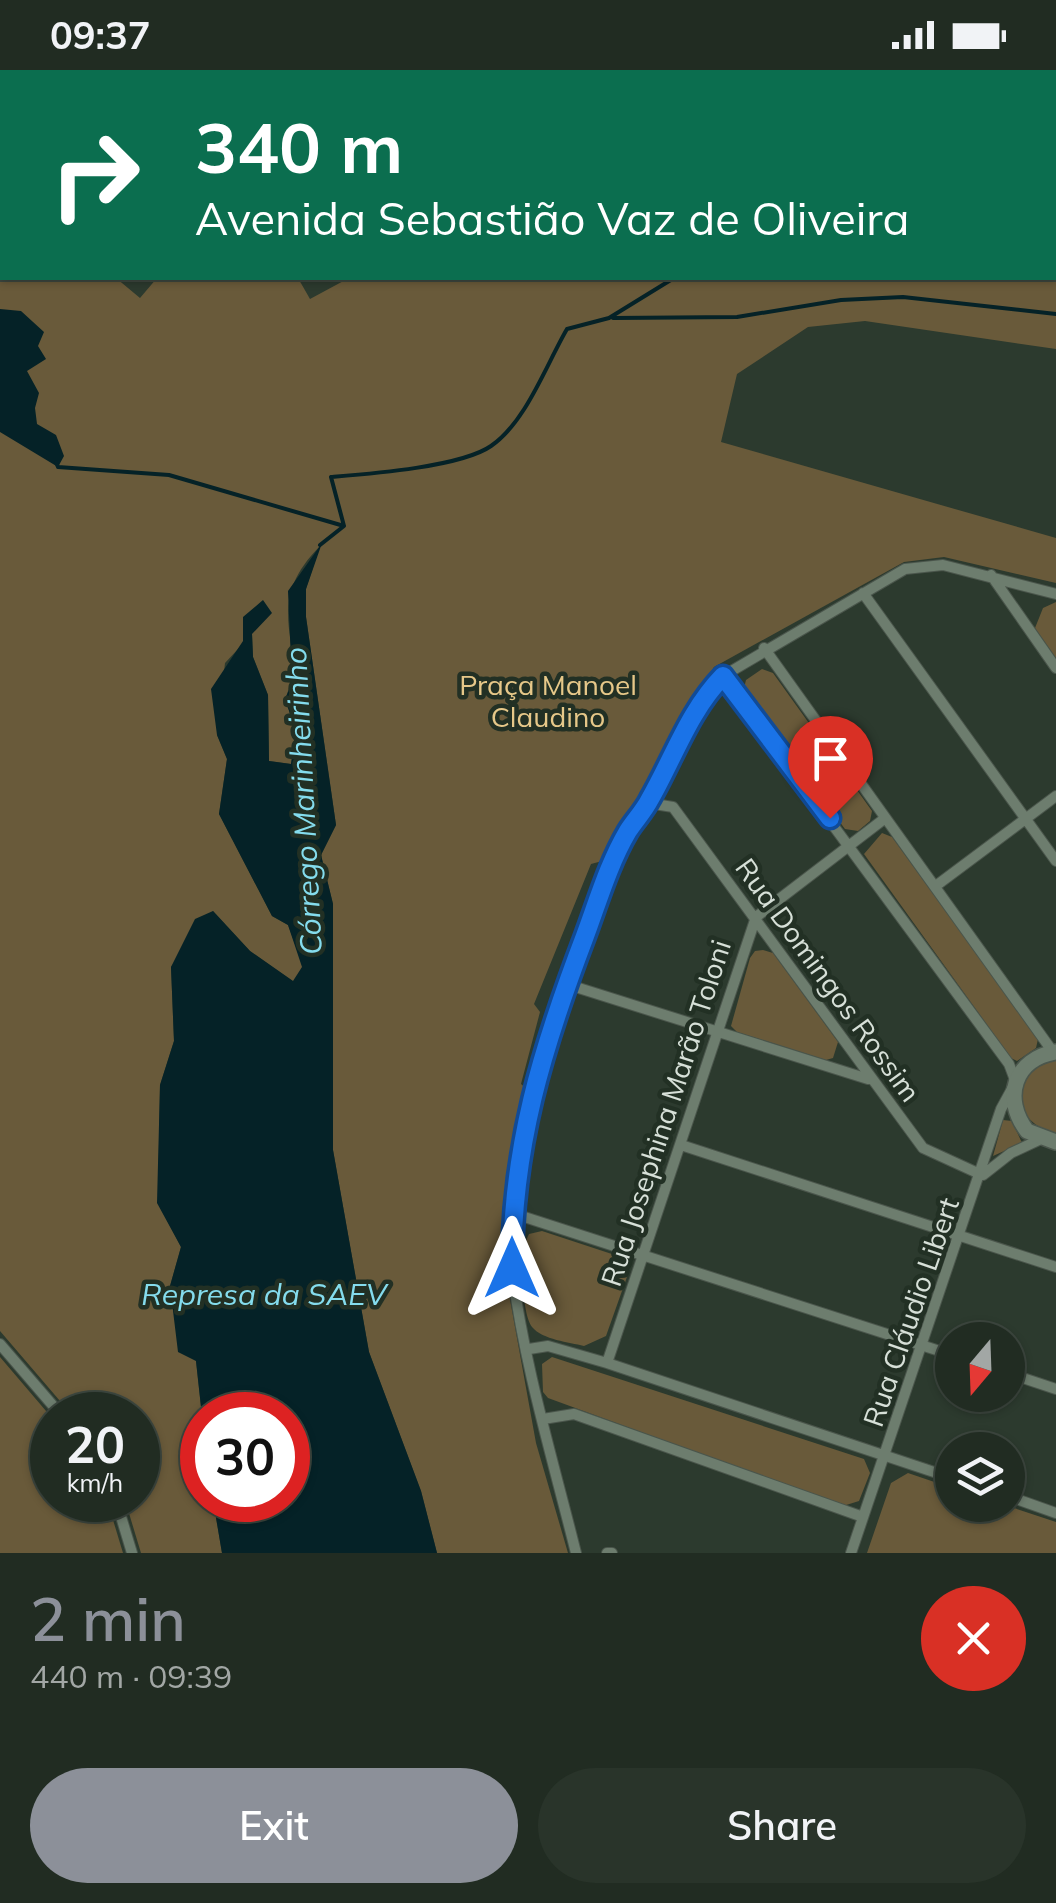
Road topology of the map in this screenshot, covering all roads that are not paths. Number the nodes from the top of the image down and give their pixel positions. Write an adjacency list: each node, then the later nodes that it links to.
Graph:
1 (991, 576): 2 (street); 3 (street); 5 (street)
2 (863, 594): 4 (street); 9 (street)
3 (1056, 594)
4 (764, 648): 6 (street); 10 (street)
5 (1056, 668)
6 (723, 676): 8 (street); 11 (street)
7 (1056, 796): 9 (street)
8 (648, 803): 14 (street, Rua Domingos Rossim); 15 (street)
9 (1024, 818): 12 (street); 13 (street)
10 (884, 819): 11 (street, Rua Josephina Marão Toloni); 13 (street)
11 (852, 847): 14 (street, Rua Josephina Marão Toloni); 19 (street)
12 (1056, 862)
13 (938, 886): 17 (street)
14 (756, 918): 16 (street, Rua Josephina Marão Toloni); 18 (street, Rua Domingos Rossim)
15 (566, 984): 16 (street); 23 (street)
16 (714, 1032): 18 (street); 21 (street, Rua Josephina Marão Toloni)
17 (1054, 1052): 19 (street)
18 (869, 1079): 22 (street, Rua Domingos Rossim)
19 (1014, 1083): 20 (street); 22 (street, Rua Cláudio Libert)
20 (1048, 1141): 22 (street)
21 (681, 1145): 24 (street); 25 (street, Rua Josephina Marão Toloni)
22 (982, 1175): 24 (street, Rua Cláudio Libert)
23 (512, 1213): 25 (street); 29 (street)
24 (961, 1236): 26 (street); 28 (street, Rua Cláudio Libert)
25 (642, 1254): 28 (street); 31 (street, Rua Josephina Marão Toloni)
26 (1056, 1267)
27 (0, 1344): 34 (street)
28 (924, 1346): 30 (street); 36 (street, Rua Cláudio Libert)
29 (528, 1349): 31 (street); 35 (street)
30 (935, 1350)
31 (607, 1364): 36 (street)
32 (1025, 1379): 33 (street)
33 (1056, 1389)
34 (41, 1392)
35 (543, 1419): 40 (street); 43 (street)
36 (885, 1456): 37 (street); 40 (street, Rua Cláudio Libert)
37 (935, 1472)
38 (1025, 1502): 39 (street)
39 (1056, 1512)
40 (862, 1517): 44 (street, Rua Cláudio Libert)
41 (123, 1522): 42 (street)
42 (132, 1553)
43 (576, 1553)
44 (851, 1553)

